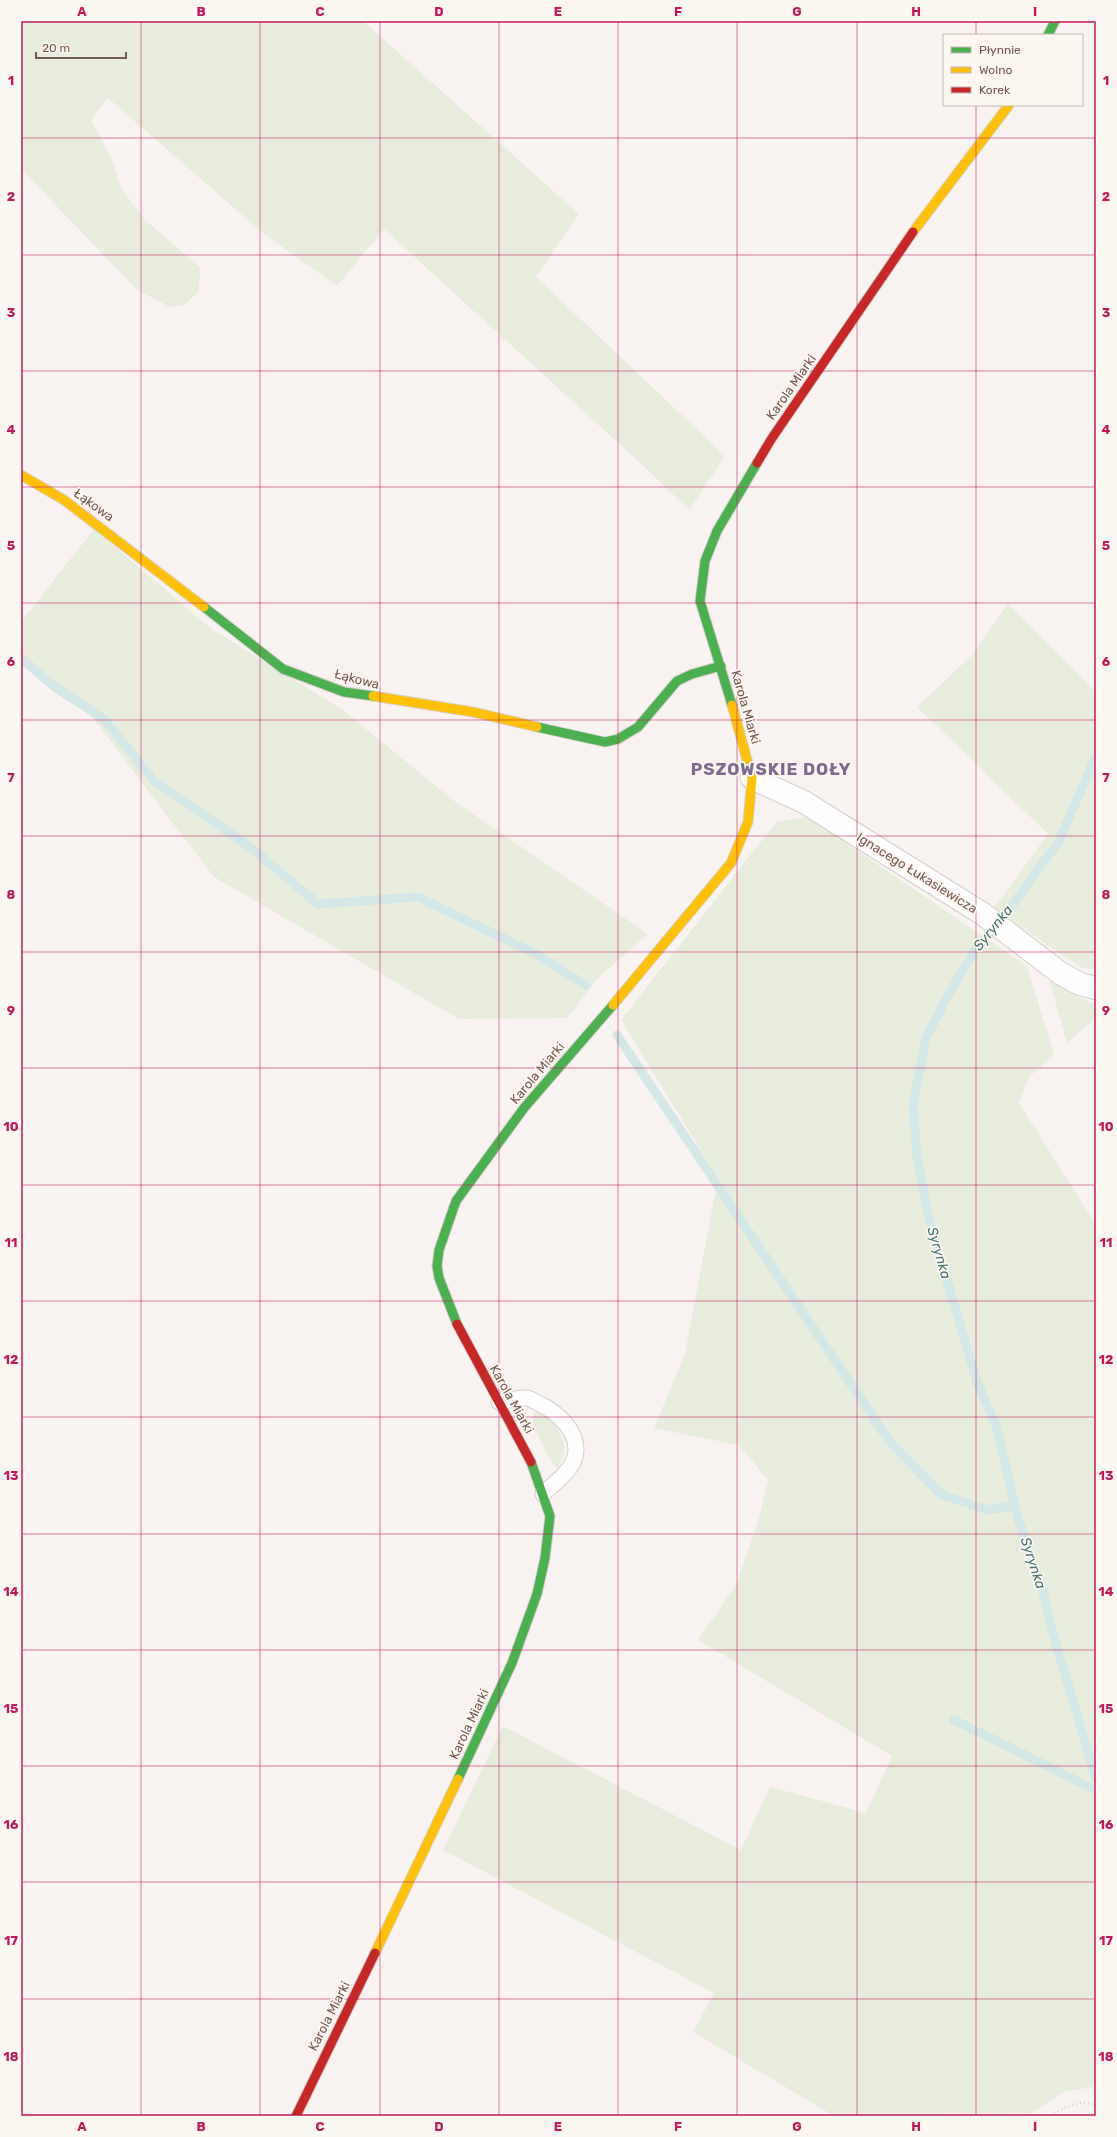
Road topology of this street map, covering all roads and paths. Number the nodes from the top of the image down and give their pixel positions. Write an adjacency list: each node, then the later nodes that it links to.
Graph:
1 (1055, 21): 2 (street)
2 (1048, 34)
3 (1008, 106): 5 (street, Karola Miarki)
4 (21, 475): 5 (street, Łąkowa)
5 (721, 666): 6 (street, Karola Miarki)
6 (752, 778): 7 (street, Ignacego Łukasiewicza); 8 (street, Karola Miarki)
7 (1096, 988)
8 (499, 1402): 9 (street, Karola Miarki); 9 (lane)
9 (543, 1494): 11 (street, Karola Miarki)
10 (1094, 2105): 12 (path)
11 (296, 2116)
12 (1051, 2116)

